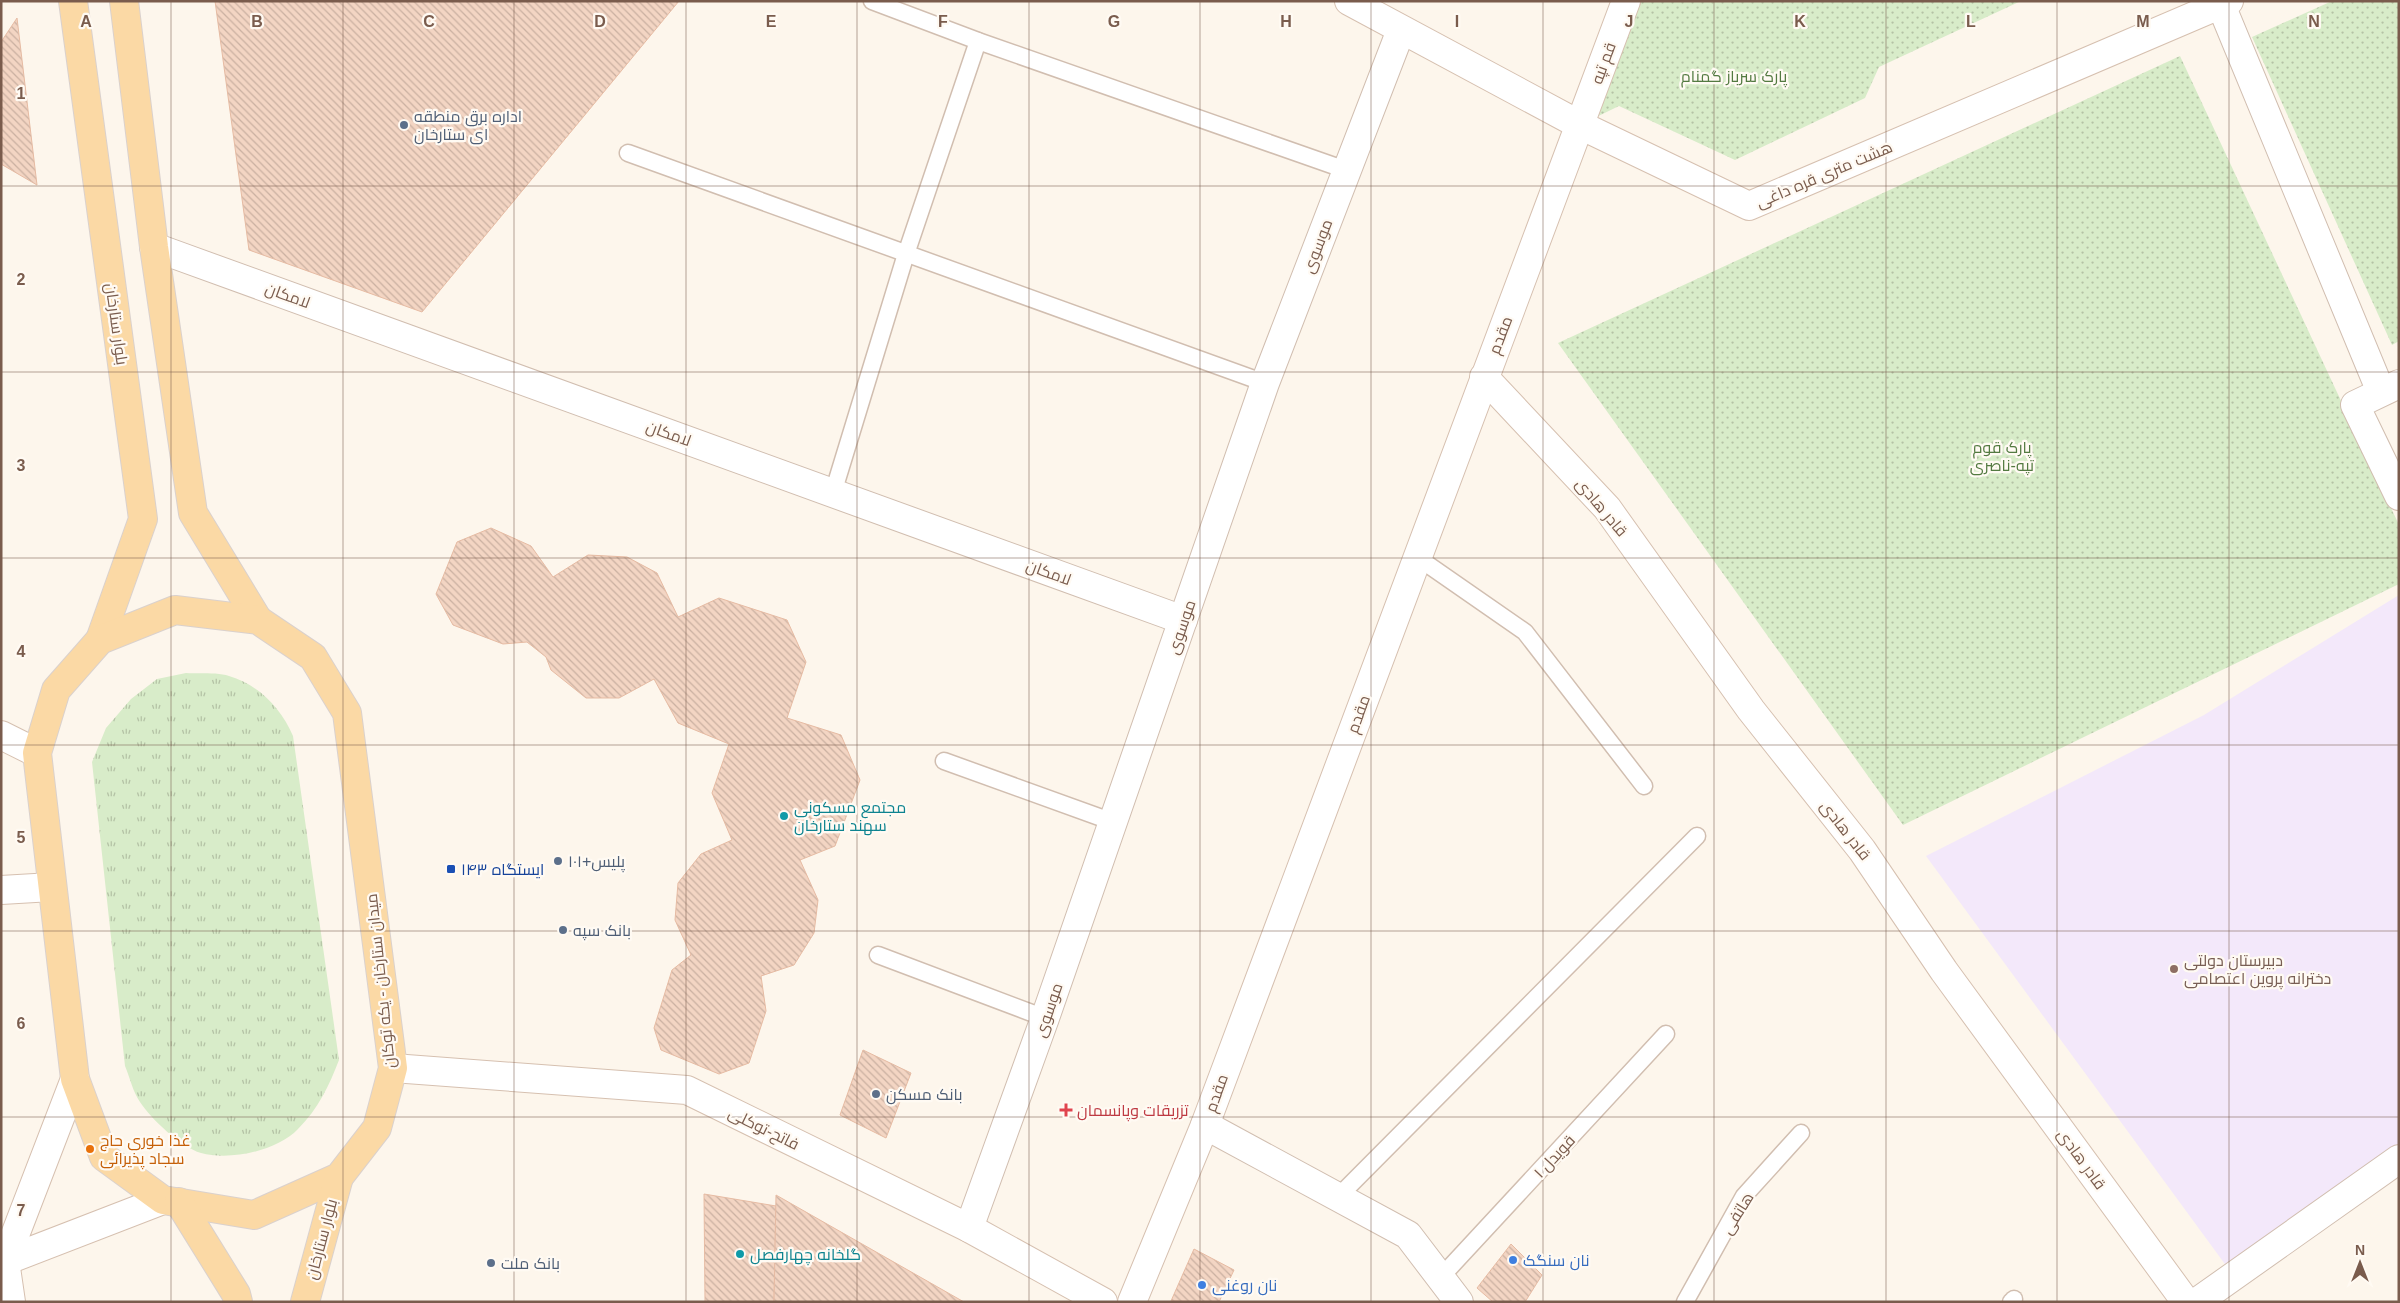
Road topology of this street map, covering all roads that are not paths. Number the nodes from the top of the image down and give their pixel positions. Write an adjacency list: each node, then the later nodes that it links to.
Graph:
1 (73, 1): 22 (main road, بلوار ستارخان)
2 (124, 1): 12 (main road)
3 (872, 1): 8 (lane)
4 (1349, 1): 7 (street, هشت متری قره داغی)
5 (1626, 1): 9 (street, قم تپه)
6 (2222, 2): 9 (street, هشت متری قره داغی); 16 (street)
7 (1401, 30): 9 (street, هشت متری قره داغی); 11 (street, موسوی)
8 (978, 41): 11 (lane); 13 (lane)
9 (1580, 125): 14 (street, مقدم)
10 (628, 154): 13 (lane)
11 (1346, 170): 15 (street, موسوی)
12 (154, 247): 17 (street, لامکان); 20 (main road)
13 (906, 254): 15 (lane); 17 (lane)
14 (1484, 377): 19 (street, مقدم); 52 (street, قادر هادی)
15 (1265, 383): 21 (street, موسوی)
16 (2390, 388): 18 (street)
17 (833, 493): 21 (street, لامکان)
18 (2399, 496)
19 (1417, 557): 26 (lane); 36 (street, مقدم)
20 (258, 620): 22 (main road, میدان ستارخان - یکه توکان); 34 (main road, میدان ستارخان - یکه توکان)
21 (1183, 620): 27 (street, موسوی)
22 (100, 640): 24 (main road, میدان ستارخان - یکه توکان)
23 (1, 735): 24 (street)
24 (37, 753): 29 (main road, میدان ستارخان - یکه توکان)
25 (944, 761): 27 (lane)
26 (1644, 786)
27 (1113, 822): 32 (street, موسوی)
28 (1697, 836): 40 (lane)
29 (52, 887): 30 (street); 35 (main road, میدان ستارخان - یکه توکان)
30 (1, 890)
31 (878, 955): 32 (lane)
32 (1045, 1018): 42 (street, موسوی)
33 (1666, 1034): 44 (lane, قویدل ۱)
34 (393, 1068): 39 (main road, میدان ستارخان - یکه توکان); 42 (street, فاتح-توکلی)
35 (75, 1079): 41 (main road, میدان ستارخان - یکه توکان); 43 (street)
36 (1205, 1125): 40 (street); 49 (street, مقدم)
37 (1801, 1133): 51 (lane, هاتفی)
38 (2399, 1158): 53 (street)
39 (338, 1177): 41 (main road, میدان ستارخان - یکه توکان); 47 (main road, بلوار ستارخان)
40 (1338, 1197): 44 (street)
41 (171, 1201): 43 (street); 46 (main road)
42 (969, 1228): 48 (street, فاتح-توکلی)
43 (5, 1261): 45 (street)
44 (1441, 1277): 50 (street)
45 (11, 1302)
46 (238, 1302)
47 (305, 1302)
48 (1103, 1302)
49 (1132, 1302)
50 (1459, 1302)
51 (1685, 1302)
52 (2186, 1302)
53 (2197, 1302)

